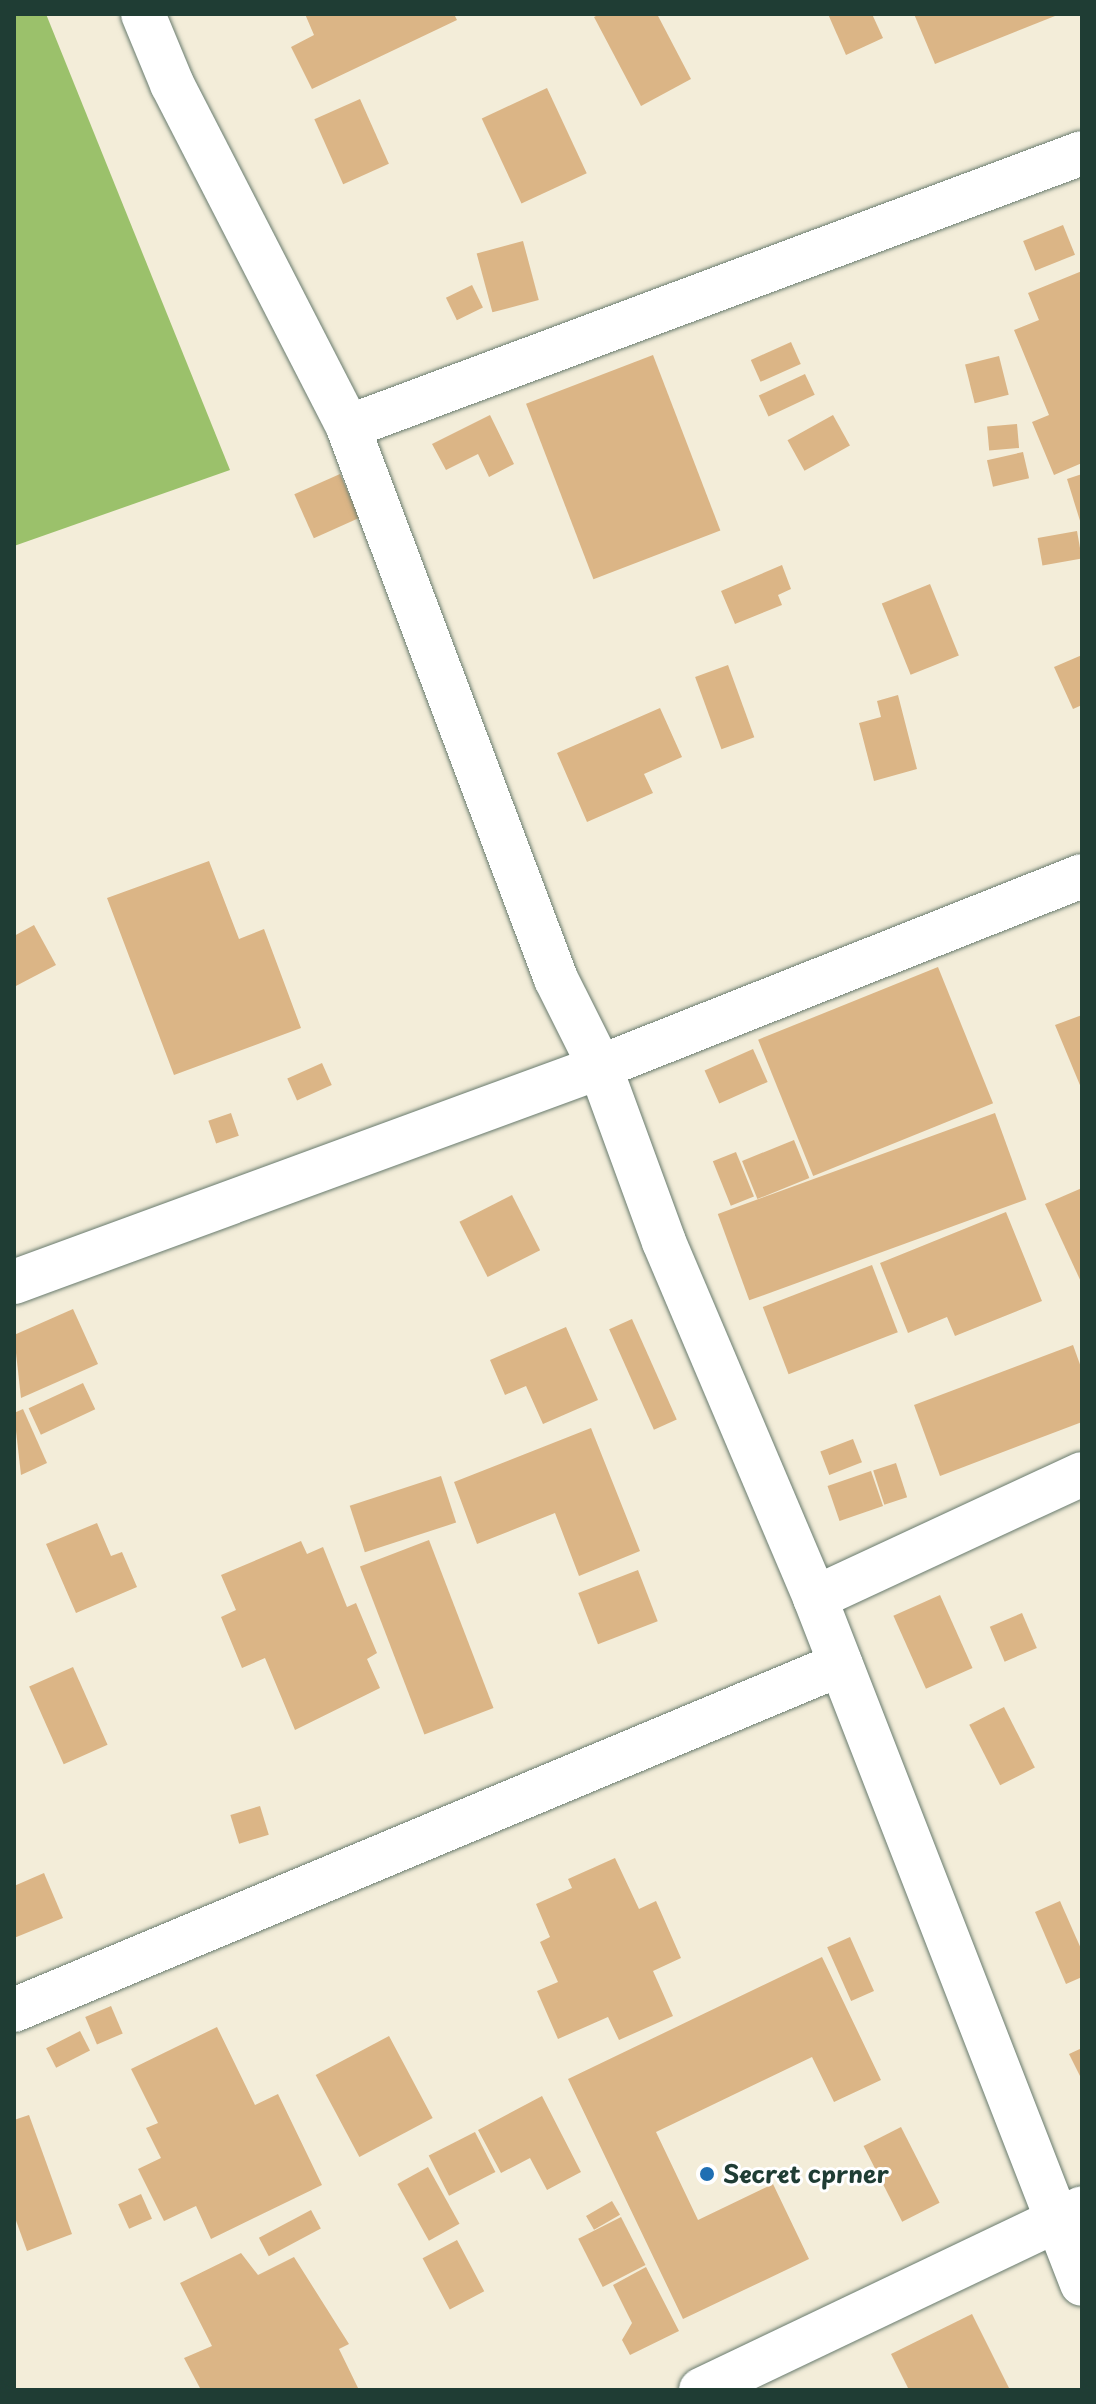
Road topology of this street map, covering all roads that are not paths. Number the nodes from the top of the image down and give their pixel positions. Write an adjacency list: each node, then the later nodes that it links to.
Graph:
1 (143, 14): 3 (street)
2 (1082, 153): 3 (street)
3 (348, 427): 5 (street)
4 (1082, 876): 5 (street)
5 (600, 1067): 6 (street); 8 (street)
6 (14, 1282)
7 (1082, 1474): 8 (street)
8 (815, 1598): 9 (street)
9 (841, 1664): 10 (street); 11 (street)
10 (14, 2010)
11 (1070, 2214): 12 (street); 13 (street)
12 (1082, 2284)
13 (701, 2390)

